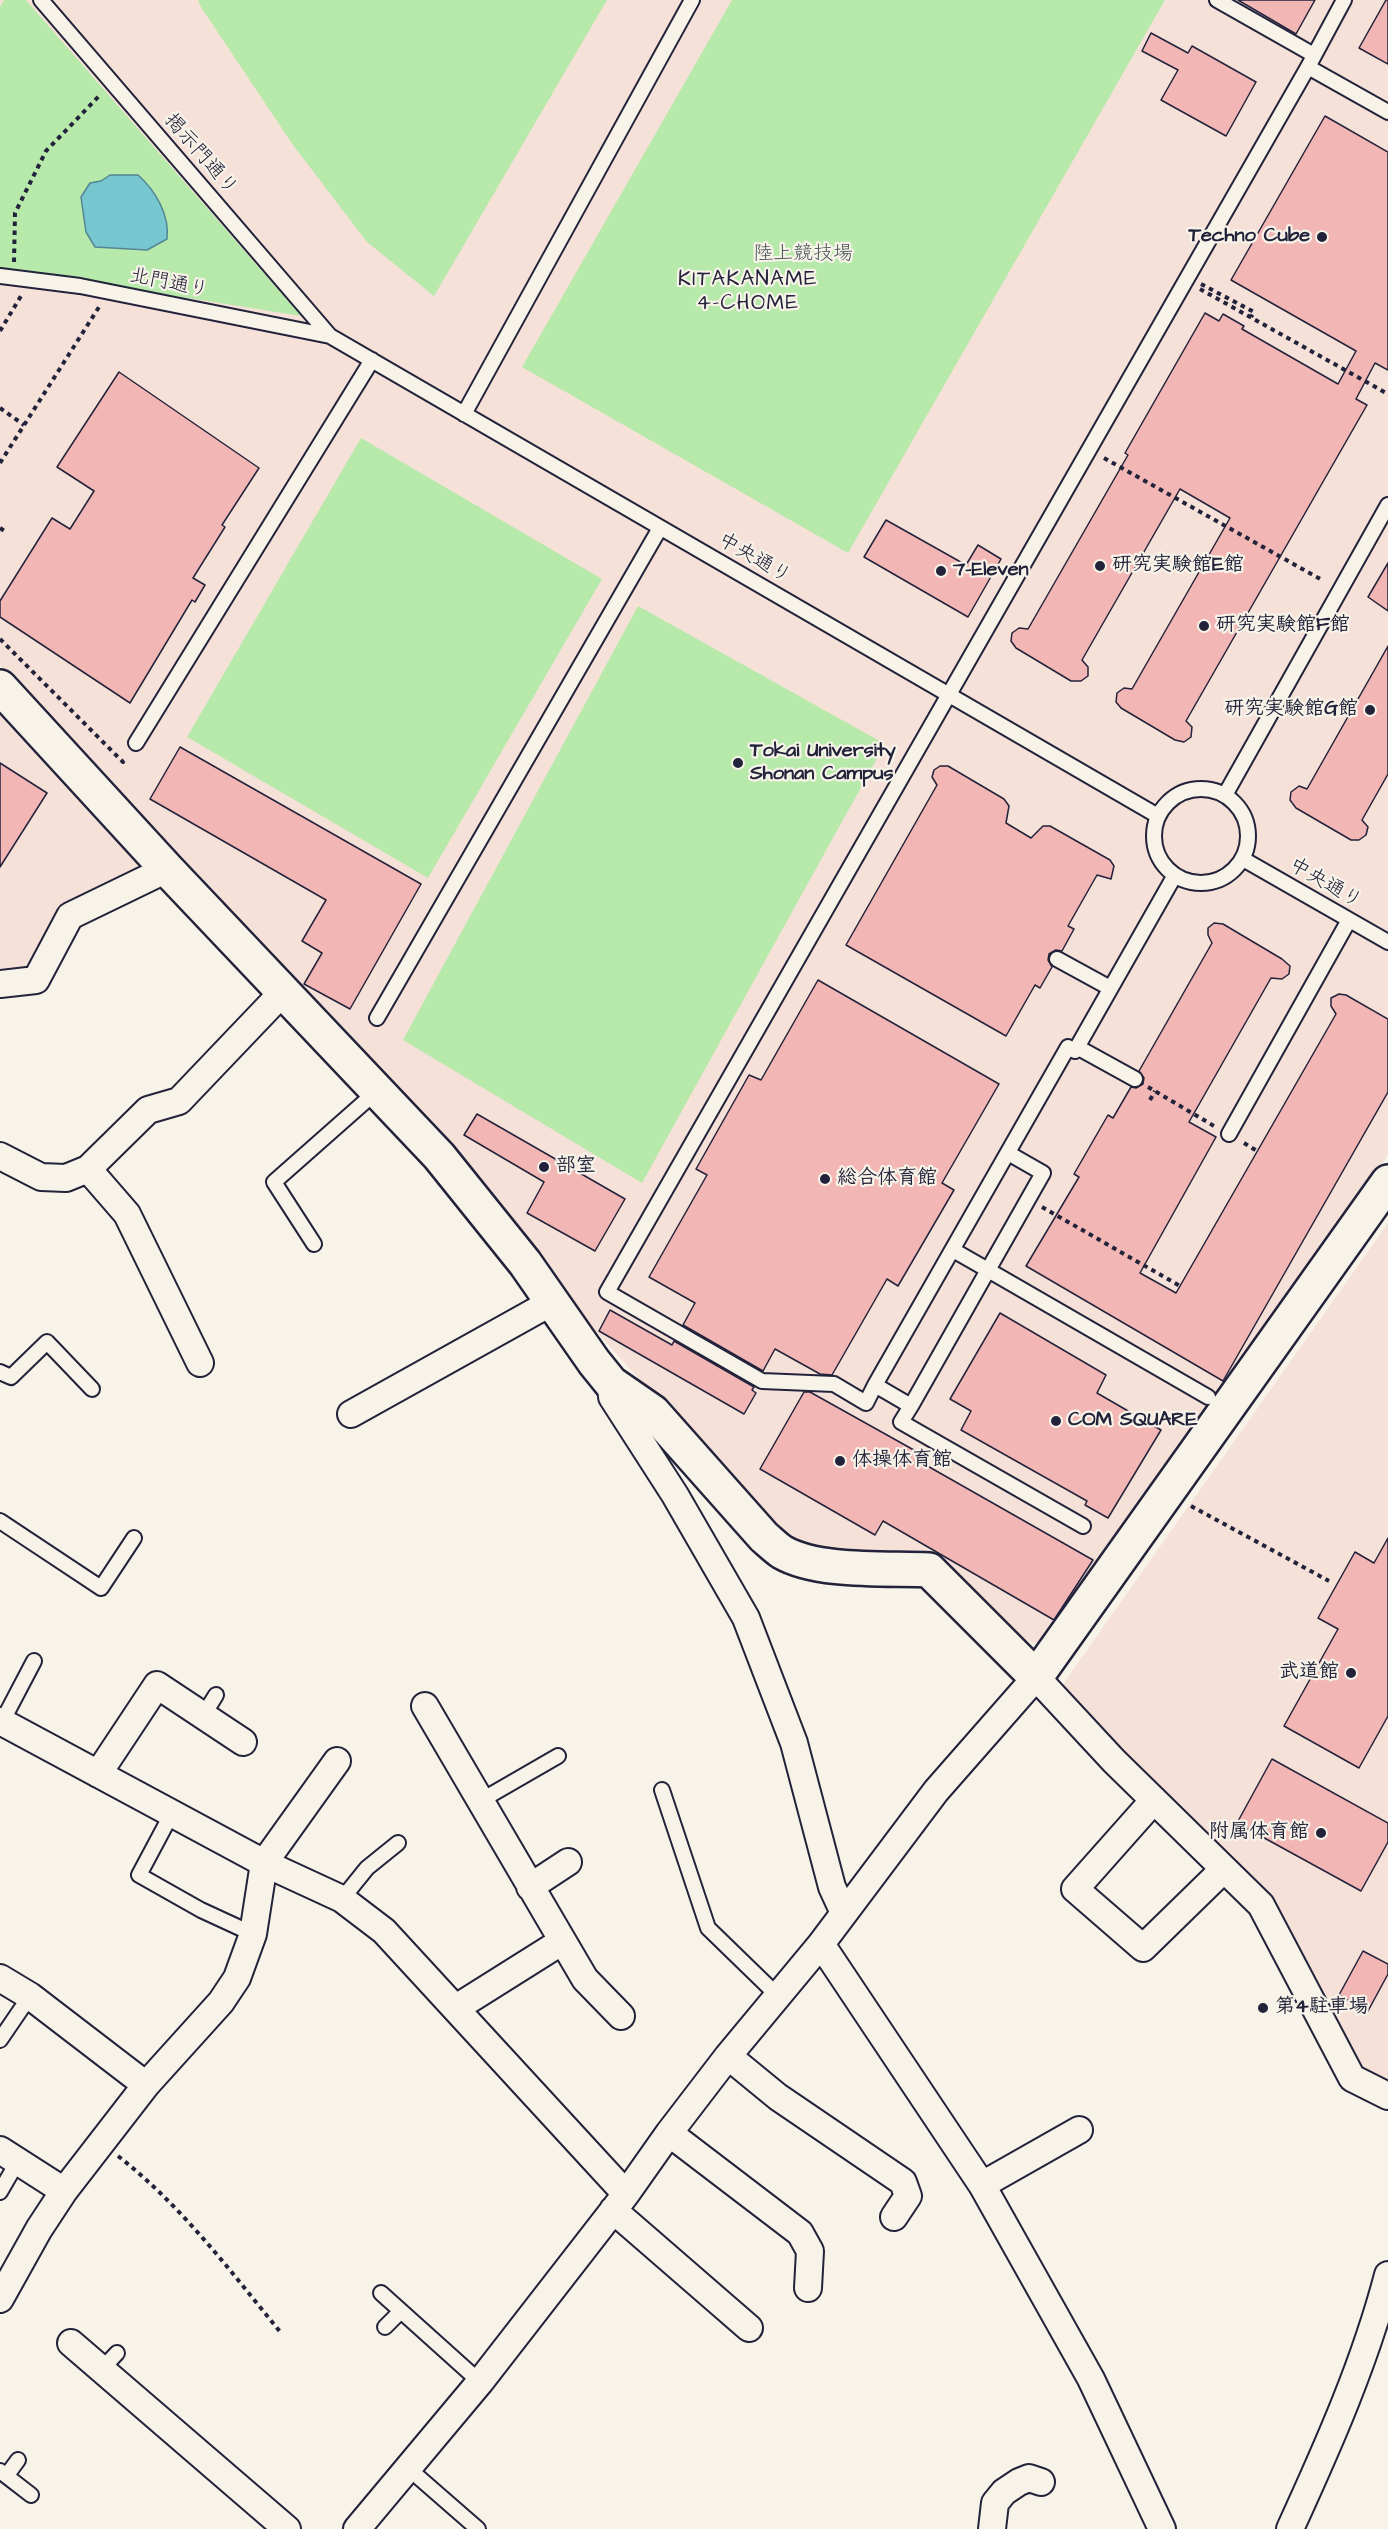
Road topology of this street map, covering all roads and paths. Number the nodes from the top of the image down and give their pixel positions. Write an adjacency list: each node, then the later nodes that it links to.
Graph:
1 (41, 0): 6 (lane, 掲示門通り)
2 (692, 0): 17 (lane)
3 (1217, 0): 5 (lane)
4 (1344, 0): 5 (lane)
5 (1311, 61): 7 (lane); 19 (lane)
6 (113, 83): 8 (path); 13 (lane, 掲示門通り)
7 (1388, 112)
8 (7, 277): 9 (lane, 北門通り)
9 (30, 280): 10 (lane, 北門通り); 12 (path)
10 (109, 292): 13 (lane, 北門通り); 18 (path)
11 (1251, 317): 11 (path); 15 (path)
12 (0, 331)
13 (330, 336): 14 (lane, 中央通り)
14 (372, 360): 17 (lane, 中央通り); 29 (lane)
15 (1388, 394)
16 (0, 408): 18 (path)
17 (464, 414): 23 (lane, 中央通り)
18 (24, 425): 20 (path)
19 (1090, 450): 25 (path); 28 (lane)
20 (0, 464)
21 (1388, 505): 30 (lane)
22 (0, 528): 24 (path)
23 (660, 528): 28 (lane, 中央通り); 41 (lane)
24 (6, 532)
25 (1322, 580)
26 (0, 639): 29 (path)
27 (0, 687): 33 (street)
28 (950, 695): 31 (lane, 中央通り); 62 (lane)
29 (136, 743)
30 (1225, 795): 31 (lane); 32 (lane)
31 (1158, 816): 34 (lane)
32 (1243, 859): 34 (lane); 35 (lane, 中央通り)
33 (167, 869): 38 (street); 40 (street)
34 (1175, 875): 39 (lane)
35 (1349, 920): 36 (lane, 中央通り); 47 (lane)
36 (1388, 942)
37 (1057, 959): 39 (lane)
38 (0, 984)
39 (1110, 988): 42 (lane)
40 (283, 992): 44 (street); 51 (street)
41 (376, 1018)
42 (1077, 1047): 43 (lane); 49 (lane)
43 (1135, 1079): 45 (path)
44 (376, 1091): 54 (lane); 58 (street)
45 (1155, 1091): 46 (path); 47 (path)
46 (1150, 1100)
47 (1228, 1134): 48 (path)
48 (1257, 1151)
49 (1008, 1153): 53 (lane); 55 (lane)
50 (0, 1156): 51 (street)
51 (88, 1169): 59 (street)
52 (1388, 1182): 67 (street)
53 (1028, 1199): 56 (lane); 57 (path)
54 (314, 1244)
55 (953, 1250): 56 (lane); 62 (lane)
56 (988, 1270): 64 (lane); 65 (lane)
57 (1180, 1286)
58 (552, 1302): 61 (street); 66 (street)
59 (200, 1363)
60 (0, 1372): 63 (lane)
61 (611, 1383): 73 (street); 90 (street)
62 (875, 1386): 65 (lane)
63 (92, 1389)
64 (1208, 1397)
65 (911, 1406): 69 (lane)
66 (351, 1414)
67 (1167, 1493): 71 (path); 73 (street)
68 (0, 1521): 70 (lane)
69 (1083, 1526)
70 (134, 1538)
71 (1329, 1581)
72 (34, 1661): 75 (lane)
73 (1036, 1677): 81 (street); 90 (street)
74 (425, 1706): 82 (street)
75 (1, 1721): 79 (street)
76 (243, 1742): 79 (street)
77 (558, 1756): 82 (lane)
78 (337, 1761): 86 (street)
79 (98, 1774): 83 (street)
80 (662, 1790): 96 (lane)
81 (1154, 1800): 87 (street); 87 (street)
82 (480, 1801): 88 (street)
83 (172, 1814): 86 (street); 91 (lane)
84 (398, 1843): 89 (lane)
85 (568, 1862): 88 (street)
86 (264, 1863): 89 (street); 91 (street)
87 (1224, 1869): 102 (street)
88 (530, 1887): 92 (street)
89 (342, 1899): 97 (street)
90 (844, 1913): 93 (street)
91 (253, 1934): 101 (street)
92 (561, 1942): 97 (street); 98 (street)
93 (821, 1944): 96 (street); 107 (street)
94 (0, 1978): 95 (street)
95 (30, 1996): 99 (lane); 101 (street)
96 (778, 1996): 100 (street)
97 (456, 2008): 110 (street)
98 (621, 2016)
99 (0, 2040)
100 (728, 2056): 104 (street); 111 (street)
101 (147, 2085): 105 (street)
102 (1388, 2096)
103 (1079, 2130): 107 (street)
104 (669, 2133): 110 (street); 113 (street)
105 (101, 2143): 108 (street); 119 (path)
106 (9, 2156): 108 (street); 109 (lane)
107 (982, 2185): 131 (street)
108 (64, 2191): 115 (street)
109 (0, 2192)
110 (619, 2202): 118 (street); 121 (street)
111 (894, 2217)
112 (1388, 2275): 132 (street)
113 (808, 2288)
114 (381, 2293): 116 (lane)
115 (0, 2299)
116 (401, 2311): 117 (lane); 121 (lane)
117 (385, 2327)
118 (749, 2328)
119 (282, 2334)
120 (71, 2343): 127 (street)
121 (480, 2382): 123 (street)
122 (18, 2460): 124 (lane)
123 (408, 2468): 128 (street); 129 (lane)
124 (3, 2473): 126 (lane)
125 (1041, 2482): 130 (street)
126 (31, 2495)
127 (287, 2529)
128 (357, 2529)
129 (478, 2529)
130 (992, 2529)
131 (1162, 2529)
132 (1290, 2529)

